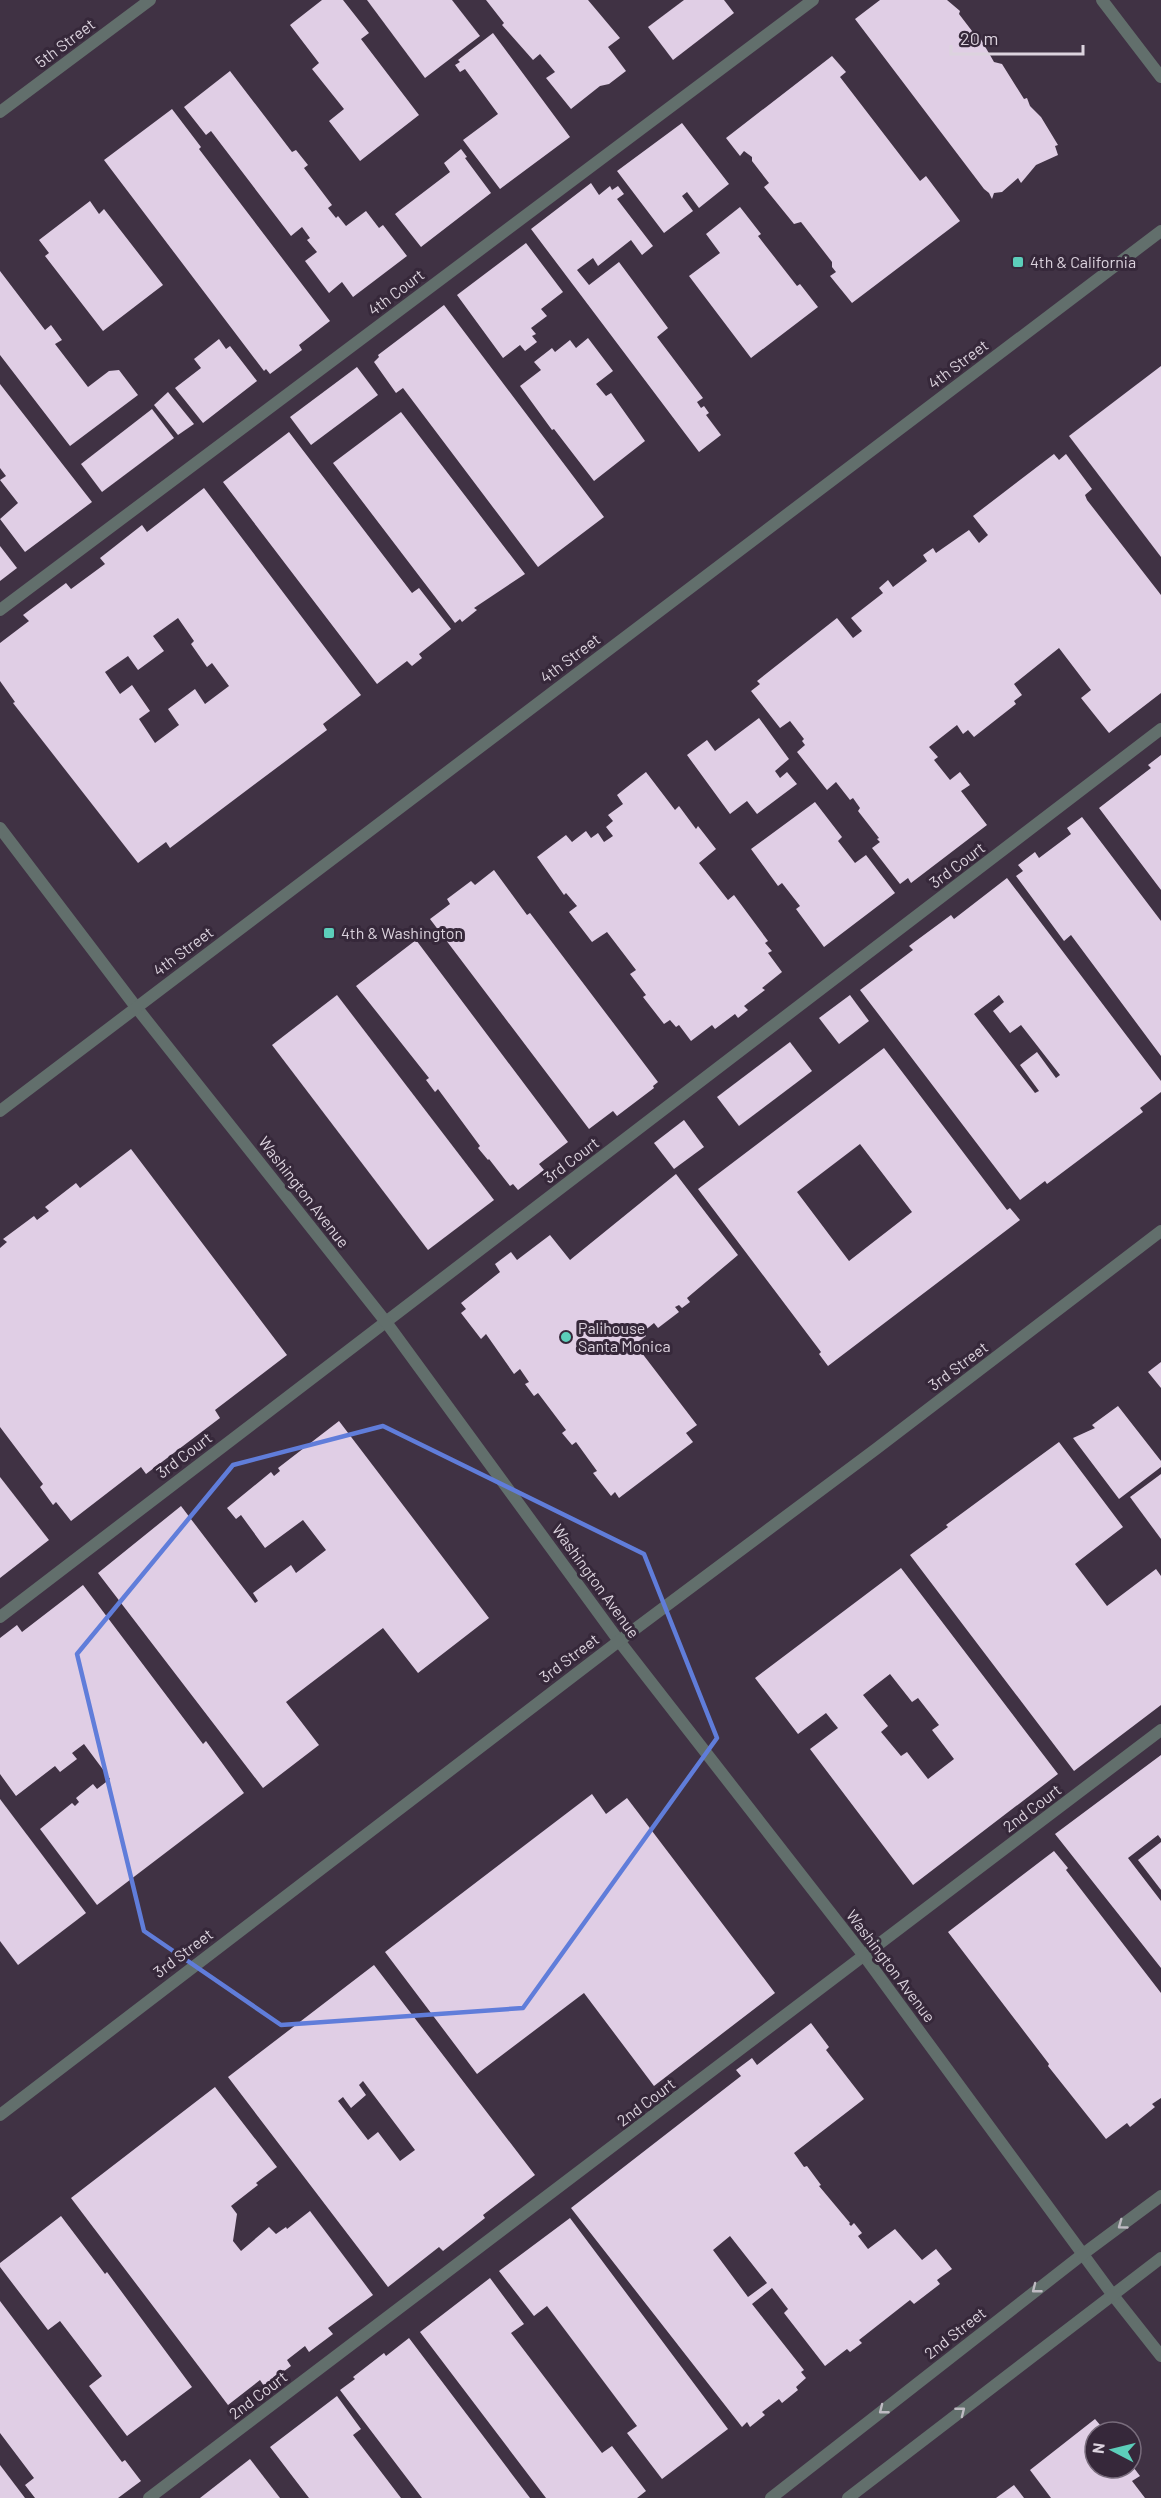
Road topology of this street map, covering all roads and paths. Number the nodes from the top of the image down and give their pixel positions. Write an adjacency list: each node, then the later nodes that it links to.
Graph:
1 (150, 0): 5 (street, 5th Street)
2 (813, 0): 7 (street, 4th Court)
3 (1102, 0): 4 (street)
4 (1161, 77)
5 (0, 112)
6 (1161, 231): 10 (street, 4th Street)
7 (0, 610)
8 (1161, 729): 13 (street, 3rd Court)
9 (0, 828): 10 (street, Washington Avenue)
10 (136, 1007): 11 (street, 4th Street); 13 (street, Washington Avenue)
11 (0, 1111)
12 (1161, 1231): 15 (street, 3rd Street)
13 (386, 1322): 14 (street, 3rd Court); 15 (street, Washington Avenue)
14 (0, 1617)
15 (620, 1641): 17 (street, Washington Avenue); 18 (street, 3rd Street)
16 (1161, 1730): 17 (street, 2nd Court)
17 (865, 1957): 20 (street, Washington Avenue); 24 (street, 2nd Court)
18 (0, 2115)
19 (1161, 2196): 20 (street, 2nd Street, one-way to 20)
20 (1083, 2253): 22 (street, Washington Avenue); 25 (street, 2nd Street, one-way to 25)
21 (1161, 2258): 22 (street)
22 (1112, 2294): 23 (street, Washington Avenue); 26 (street, one-way to 22)
23 (1161, 2356)
24 (149, 2498)
25 (771, 2498)
26 (848, 2498)

